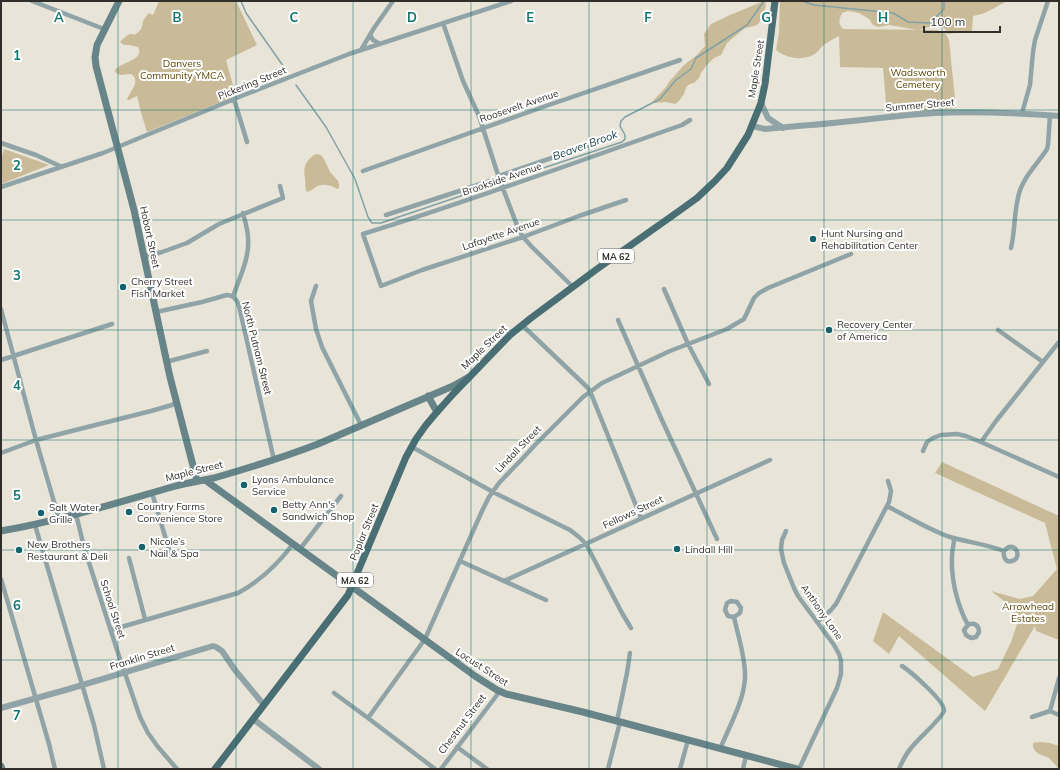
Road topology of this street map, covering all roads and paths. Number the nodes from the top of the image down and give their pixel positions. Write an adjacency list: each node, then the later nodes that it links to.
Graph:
1 (32, 1): 8 (street)
2 (119, 1): 8 (main road, Hobart Street)
3 (393, 1): 9 (street)
4 (511, 1): 7 (street, Pickering Street)
5 (775, 1): 14 (main road, Maple Street / MA 62)
6 (1048, 1): 15 (street)
7 (443, 23): 10 (street, Pickering Street); 20 (street)
8 (104, 29): 25 (main road, Hobart Street)
9 (370, 35): 10 (street); 11 (street)
10 (380, 44): 11 (street, Pickering Street)
11 (362, 50): 13 (street, Pickering Street)
12 (680, 60): 20 (street, Roosevelt Avenue)
13 (234, 99): 23 (street); 25 (street, Pickering Street)
14 (761, 103): 19 (main road, Maple Street / MA 62); 21 (street)
15 (1022, 114): 16 (street, Summer Street); 21 (street, Summer Street)
16 (1050, 116): 17 (street, Summer Street); 36 (street)
17 (1059, 116)
18 (690, 120): 31 (street, Brookside Avenue)
19 (752, 126): 21 (street, Summer Street); 41 (main road, Maple Street / MA 62)
20 (483, 128): 27 (street, Roosevelt Avenue); 28 (street)
21 (783, 128)
22 (607, 139): 28 (street, Brookside Avenue)
23 (247, 142)
24 (1, 143): 26 (street)
25 (118, 147): 26 (street, Pickering Street); 38 (main road, Hobart Street)
26 (62, 167): 30 (street, Pickering Street)
27 (363, 171)
28 (499, 177): 31 (street); 34 (street, Brookside Avenue)
29 (280, 186): 33 (street)
30 (1, 187)
31 (503, 188): 35 (street); 40 (street, Brookside Avenue)
32 (626, 200): 35 (street, Lafayette Avenue)
33 (243, 213): 38 (street); 43 (street)
34 (386, 215)
35 (523, 237): 40 (street, Lafayette Avenue); 41 (street)
36 (1011, 248)
37 (851, 254): 51 (street, Lindall Street)
38 (144, 257): 45 (main road, Hobart Street)
39 (316, 286): 64 (street)
40 (381, 286)
41 (573, 287): 48 (main road, Maple Street / MA 62)
42 (664, 290): 51 (street)
43 (233, 297): 45 (street, North Putnam Street); 70 (street, North Putnam Street)
44 (1, 309): 53 (street)
45 (156, 312): 55 (main road, Hobart Street)
46 (618, 320): 57 (street)
47 (112, 324): 53 (street)
48 (522, 325): 58 (main road, Maple Street / MA 62); 60 (street)
49 (998, 330): 56 (street)
50 (1059, 342): 56 (street)
51 (688, 344): 57 (street, Lindall Street); 59 (street)
52 (207, 351): 55 (street)
53 (14, 356): 54 (street); 65 (street)
54 (1, 360)
55 (166, 362): 62 (main road, Hobart Street)
56 (1043, 362): 66 (street)
57 (639, 366): 60 (street, Lindall Street); 77 (street)
58 (469, 377): 61 (main road, Maple Street); 63 (main road, Poplar Street / MA 62)
59 (709, 384)
60 (590, 391): 76 (street, Lindall Street); 82 (street)
61 (428, 396): 63 (main road); 64 (main road, Maple Street)
62 (176, 402): 65 (street); 74 (main road, Hobart Street)
63 (437, 412): 67 (main road, Poplar Street / MA 62)
64 (361, 425): 70 (main road, Maple Street)
65 (36, 440): 69 (street); 83 (street)
66 (981, 442): 68 (street); 72 (street)
67 (412, 447): 76 (street); 98 (main road, Poplar Street / MA 62)
68 (923, 451)
69 (1, 453)
70 (274, 460): 73 (main road, Maple Street)
71 (770, 460): 77 (street, Fellows Street)
72 (1059, 477)
73 (205, 480): 74 (main road, Maple Street); 89 (main road, Locust Street)
74 (197, 481): 78 (main road, Maple Street)
75 (888, 481): 80 (street)
76 (493, 492): 90 (street); 95 (street, Lindall Street)
77 (697, 492): 82 (street, Fellows Street); 88 (street)
78 (152, 493): 81 (main road, Maple Street); 93 (street)
79 (341, 496): 91 (street)
80 (887, 506): 87 (street); 102 (street)
81 (76, 514): 83 (main road, Maple Street); 105 (street, School Street)
82 (642, 518): 90 (street, Fellows Street)
83 (59, 519): 84 (main road, Maple Street)
84 (35, 525): 85 (main road, Maple Street); 111 (street)
85 (1, 531)
86 (786, 531): 102 (street, Anthony Lane)
87 (954, 538): 92 (street); 103 (street)
88 (717, 539)
89 (293, 544): 91 (main road, Locust Street); 101 (street)
90 (586, 544): 97 (street, Fellows Street); 104 (street)
91 (300, 549): 98 (main road, Locust Street)
92 (1004, 551)
93 (171, 556)
94 (129, 558): 101 (street)
95 (460, 561): 97 (street); 106 (street, Lindall Street)
96 (1, 579): 114 (street)
97 (504, 581): 99 (street)
98 (352, 587): 106 (main road, Locust Street); 115 (main road, Poplar Street / MA 62)
99 (546, 600)
100 (734, 617): 125 (street)
101 (146, 620): 105 (street)
102 (817, 622): 138 (street, Anthony Lane)
103 (968, 624)
104 (631, 628)
105 (111, 630): 109 (street, School Street)
106 (425, 640): 112 (main road, Locust Street); 120 (street, Lindall Street)
107 (630, 653): 122 (street)
108 (902, 666): 139 (street)
109 (125, 673): 111 (street, Franklin Street); 115 (street, Franklin Street); 129 (street, School Street)
110 (1059, 678): 117 (street)
111 (83, 685): 114 (street, Franklin Street); 128 (street)
112 (500, 691): 122 (main road, Locust Street); 124 (street, Chestnut Street)
113 (334, 693): 120 (street)
114 (36, 698): 116 (street, Franklin Street); 127 (street)
115 (264, 705): 121 (main road, Poplar Street / MA 62)
116 (1, 708)
117 (1050, 711): 118 (street); 119 (street)
118 (1059, 715)
119 (1032, 717)
120 (368, 718): 132 (street)
121 (253, 719): 130 (main road, Poplar Street / MA 62); 131 (street)
122 (619, 721): 123 (main road, Locust Street); 135 (street)
123 (688, 740): 125 (main road, Locust Street); 136 (street)
124 (457, 747): 133 (street, Chestnut Street); 134 (street)
125 (720, 748): 126 (main road, Locust Street)
126 (746, 756): 137 (street); 138 (main road, Locust Street)
127 (55, 769)
128 (104, 769)
129 (177, 769)
130 (215, 769)
131 (319, 769)
132 (435, 769)
133 (441, 769)
134 (487, 769)
135 (608, 769)
136 (680, 769)
137 (742, 769)
138 (798, 769)
139 (899, 769)

